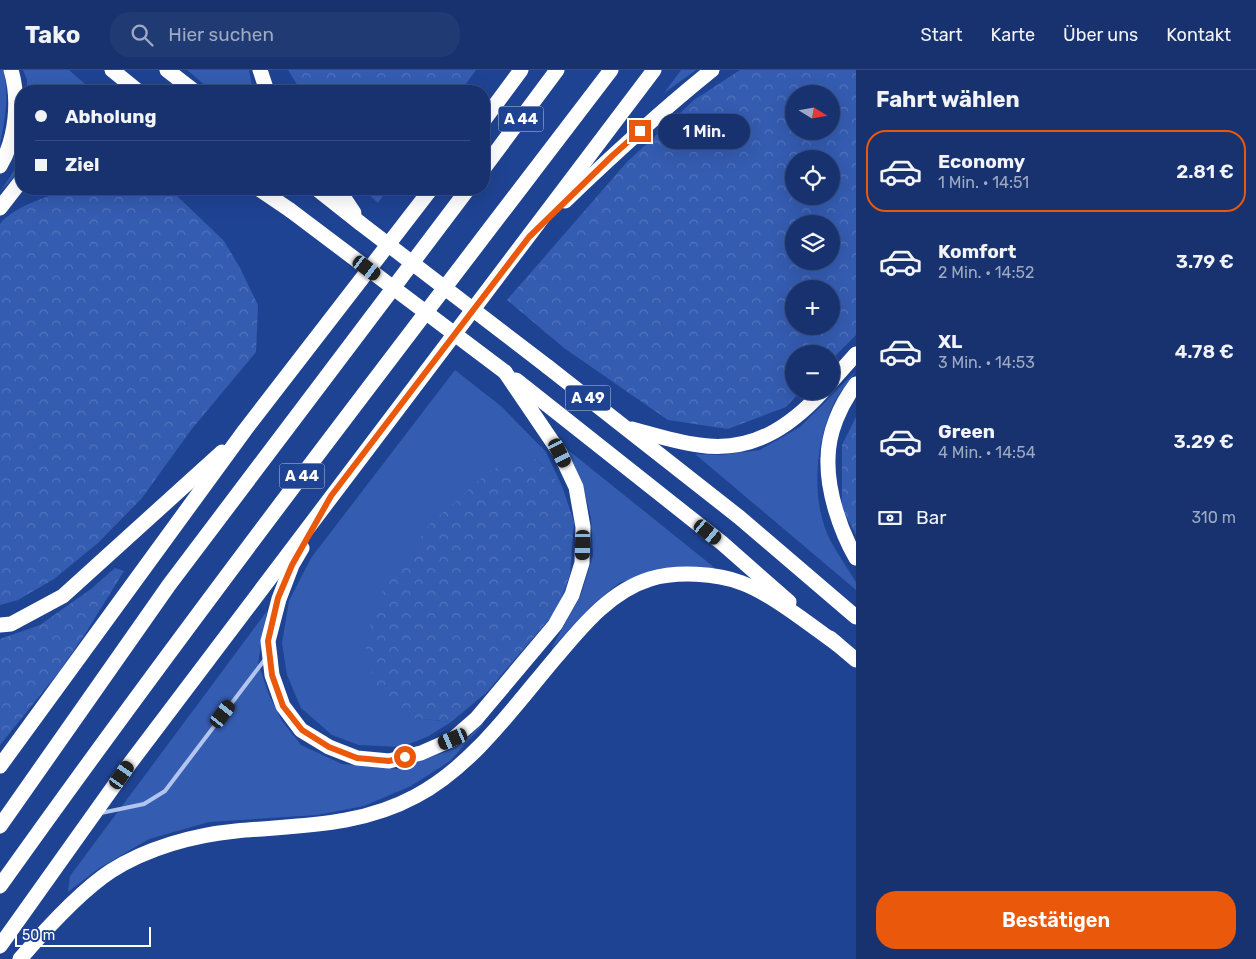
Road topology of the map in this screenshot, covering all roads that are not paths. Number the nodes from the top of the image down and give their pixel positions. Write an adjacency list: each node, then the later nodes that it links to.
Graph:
1 (11, 70): 13 (highway)
2 (112, 70): 10 (highway)
3 (167, 70): 11 (highway)
4 (260, 70): 12 (highway)
5 (521, 70): 15 (highway)
6 (557, 70): 16 (highway, A 44)
7 (611, 70): 44 (highway, A 44)
8 (654, 70): 26 (highway)
9 (712, 70): 26 (highway)
10 (131, 85)
11 (186, 85)
12 (265, 85)
13 (15, 93)
14 (15, 109): 17 (highway)
15 (490, 112)
16 (490, 160)
17 (0, 166)
18 (15, 189): 24 (highway)
19 (268, 195): 30 (highway, bridge)
20 (325, 195): 25 (highway, A 49)
21 (342, 195): 25 (highway)
22 (426, 195): 33 (highway)
23 (463, 195): 43 (highway, A 44)
24 (0, 208)
25 (360, 222): 32 (highway, A 49, bridge)
26 (529, 237): 34 (highway)
27 (856, 354): 28 (highway)
28 (840, 372)
29 (856, 384): 35 (highway)
30 (525, 393): 38 (highway, A 49); 39 (highway)
31 (815, 400): 32 (highway)
32 (628, 428): 36 (highway, A 49)
33 (245, 430): 37 (highway); 41 (highway)
34 (331, 496): 39 (highway); 42 (highway)
35 (856, 558)
36 (856, 617)
37 (0, 625)
38 (836, 644): 40 (highway, A 49); 46 (highway)
39 (269, 654): 42 (lane)
40 (856, 660)
41 (0, 766)
42 (94, 814): 45 (highway)
43 (0, 826)
44 (0, 886)
45 (0, 946)
46 (20, 959)

